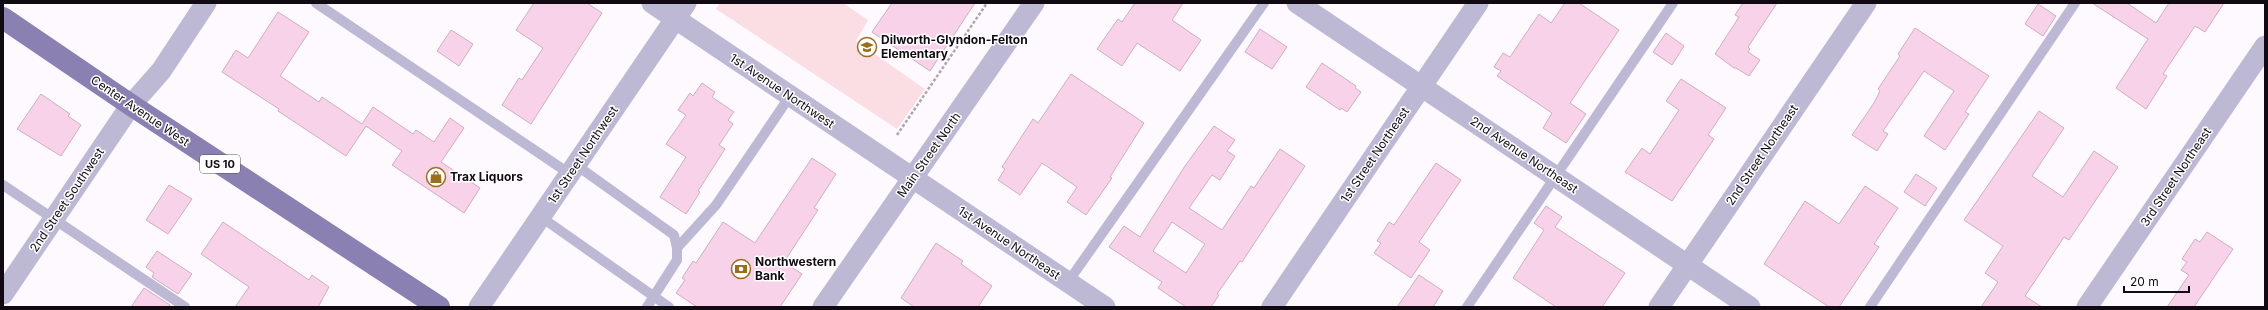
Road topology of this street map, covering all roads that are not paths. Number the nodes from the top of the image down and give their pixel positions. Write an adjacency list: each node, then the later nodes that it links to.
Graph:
1 (206, 3): 16 (street, 2nd Street Southwest)
2 (316, 3): 17 (lane)
3 (652, 3): 11 (street, 1st Avenue Northwest)
4 (1034, 3): 19 (street, Main Street North)
5 (1264, 3): 25 (lane)
6 (1297, 3): 14 (street, 2nd Avenue Northeast)
7 (1478, 3): 14 (street, 1st Street Northeast)
8 (1673, 3): 18 (lane)
9 (1866, 3): 24 (street, 2nd Street Northeast)
10 (2075, 3): 39 (lane)
11 (681, 11): 15 (street, 1st Avenue Northwest); 17 (street, 1st Street Northwest)
12 (3, 18): 16 (main road, Center Avenue West / US 10)
13 (2265, 46): 40 (street, 3rd Street Northeast)
14 (1422, 86): 18 (street, 2nd Avenue Northeast); 35 (street, 1st Street Northeast)
15 (790, 96): 19 (street, 1st Avenue Northwest); 23 (lane)
16 (132, 105): 22 (street, 2nd Street Southwest); 29 (main road, Center Avenue West / US 10)
17 (573, 170): 21 (street, 1st Street Northwest); 23 (lane)
18 (1556, 176): 24 (street, 2nd Avenue Northeast); 36 (lane)
19 (913, 178): 25 (street, 1st Avenue Northeast); 33 (street, Main Street North)
20 (3, 185): 22 (lane)
21 (541, 217): 27 (lane); 30 (street, 1st Street Northwest)
22 (54, 219): 26 (street, 2nd Street Southwest); 28 (lane)
23 (677, 248): 27 (lane)
24 (1688, 265): 37 (street, 2nd Street Northeast); 38 (street, 2nd Avenue Northeast)
25 (1068, 282): 34 (street, 1st Avenue Northeast)
26 (3, 294)
27 (654, 297): 31 (lane); 32 (lane)
28 (185, 307)
29 (439, 307)
30 (479, 307)
31 (647, 307)
32 (669, 307)
33 (823, 307)
34 (1105, 307)
35 (1272, 307)
36 (1467, 307)
37 (1659, 307)
38 (1750, 307)
39 (1870, 307)
40 (2087, 307)

